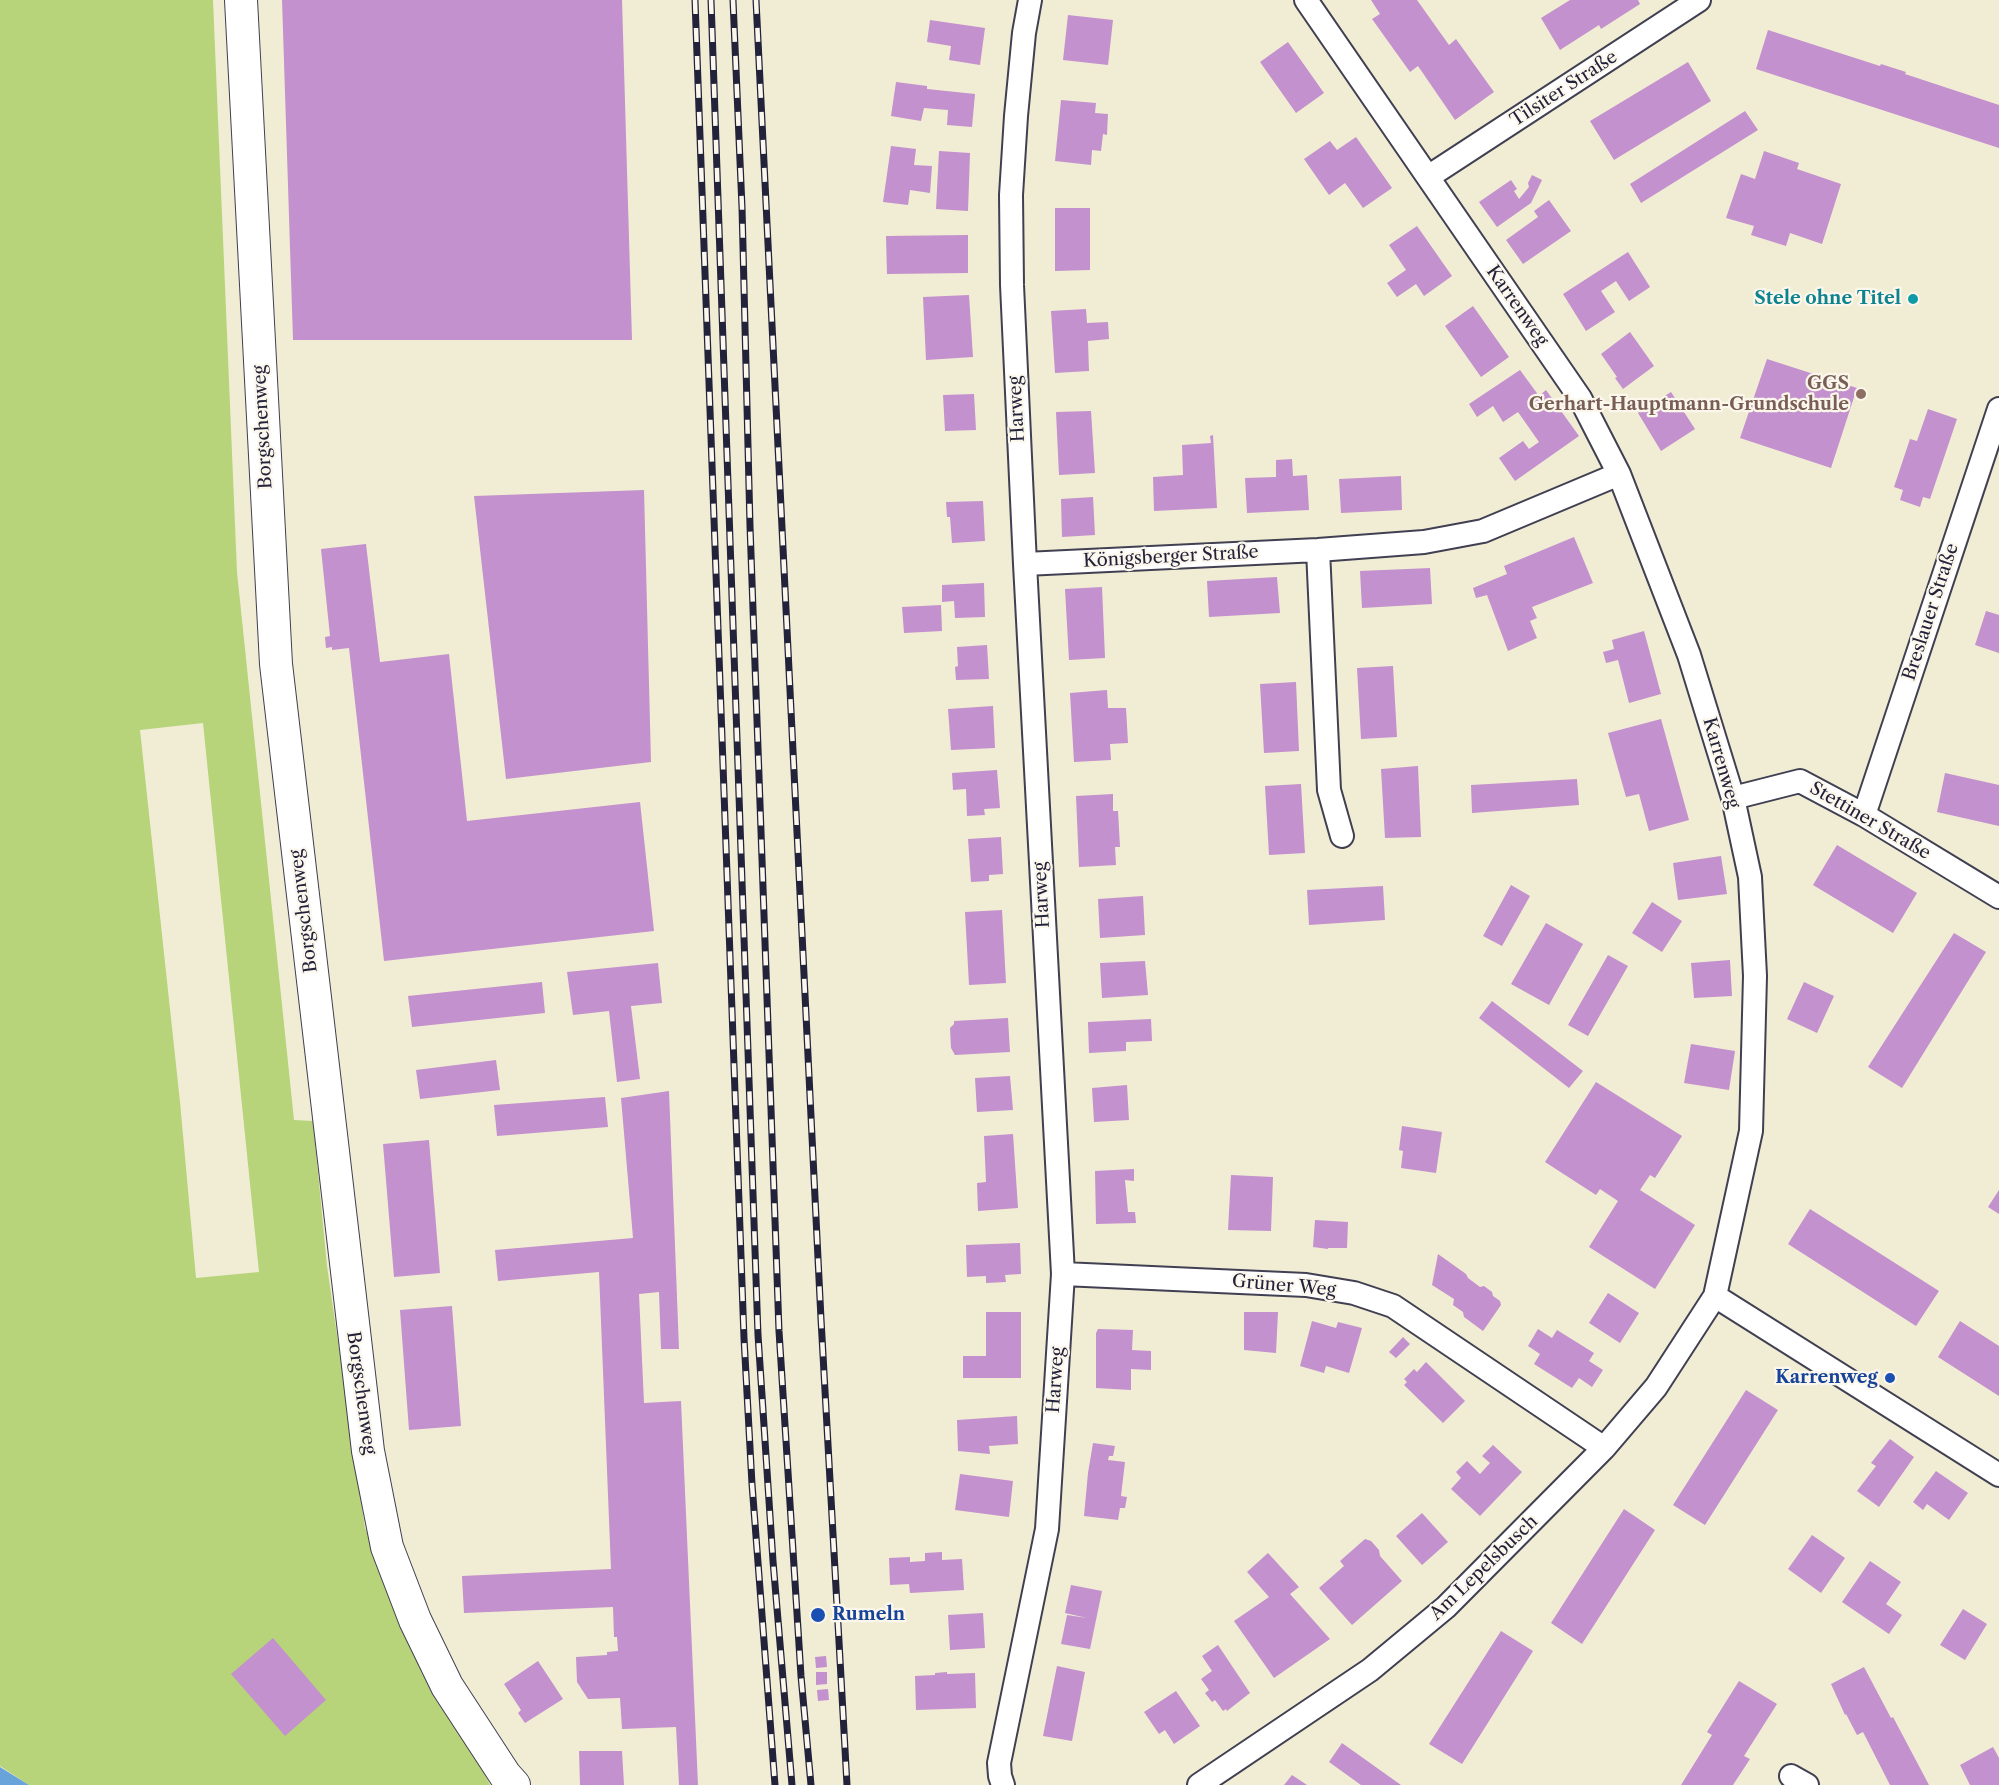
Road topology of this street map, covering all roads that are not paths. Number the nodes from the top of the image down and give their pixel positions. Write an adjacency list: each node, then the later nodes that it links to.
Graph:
1 (241, 0): 18 (main road, Borgschenweg)
2 (1030, 0): 9 (street, Harweg)
3 (1306, 0): 5 (street, Karrenweg)
4 (1699, 0): 5 (street, Tilsiter Straße)
5 (1428, 177): 7 (street, Karrenweg)
6 (1999, 409): 11 (street, Breslauer Straße)
7 (1619, 474): 8 (street, Königsberger Straße); 10 (street, Karrenweg)
8 (1318, 550): 9 (street, Königsberger Straße); 12 (street)
9 (1025, 564): 14 (street, Harweg)
10 (1733, 798): 11 (street, Stettiner Straße); 15 (street, Karrenweg)
11 (1864, 815): 13 (street, Stettiner Straße)
12 (1342, 836)
13 (1999, 897)
14 (1063, 1274): 16 (street, Grüner Weg); 19 (street, Harweg)
15 (1715, 1296): 16 (street, Am Lepelsbusch); 17 (street)
16 (1604, 1448): 20 (street, Am Lepelsbusch)
17 (1999, 1475)
18 (514, 1785)
19 (1003, 1785)
20 (1199, 1785)

